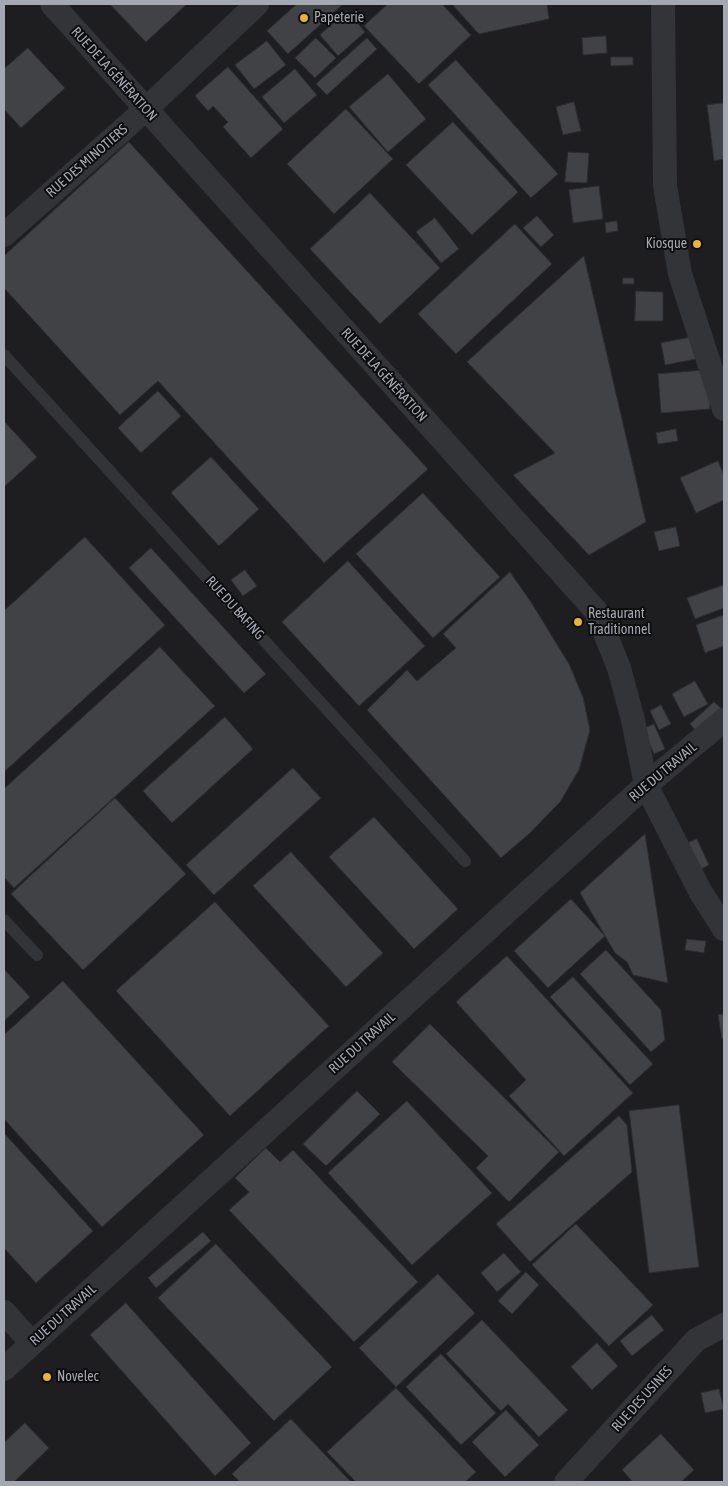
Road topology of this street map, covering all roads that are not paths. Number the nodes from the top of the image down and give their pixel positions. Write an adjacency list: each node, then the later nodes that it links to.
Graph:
1 (52, 4): 4 (street, RUE DE LA GÉNÉRATION)
2 (257, 4): 4 (street, RUE DES MINOTIERS)
3 (664, 4): 7 (street)
4 (146, 110): 5 (street, RUE DES MINOTIERS); 9 (street, RUE DE LA GÉNÉRATION)
5 (4, 235)
6 (4, 356): 10 (lane, RUE DU BAFING)
7 (724, 409)
8 (724, 720): 9 (street, RUE DU TRAVAIL)
9 (646, 785): 12 (street, RUE DE LA GÉNÉRATION); 16 (street, RUE DU TRAVAIL)
10 (465, 862)
11 (4, 920): 13 (lane)
12 (724, 929)
13 (37, 955)
14 (4, 1312): 16 (street)
15 (724, 1324): 18 (street, RUE DES USINES)
16 (32, 1343): 17 (street, RUE DU TRAVAIL)
17 (4, 1369)
18 (566, 1482)

